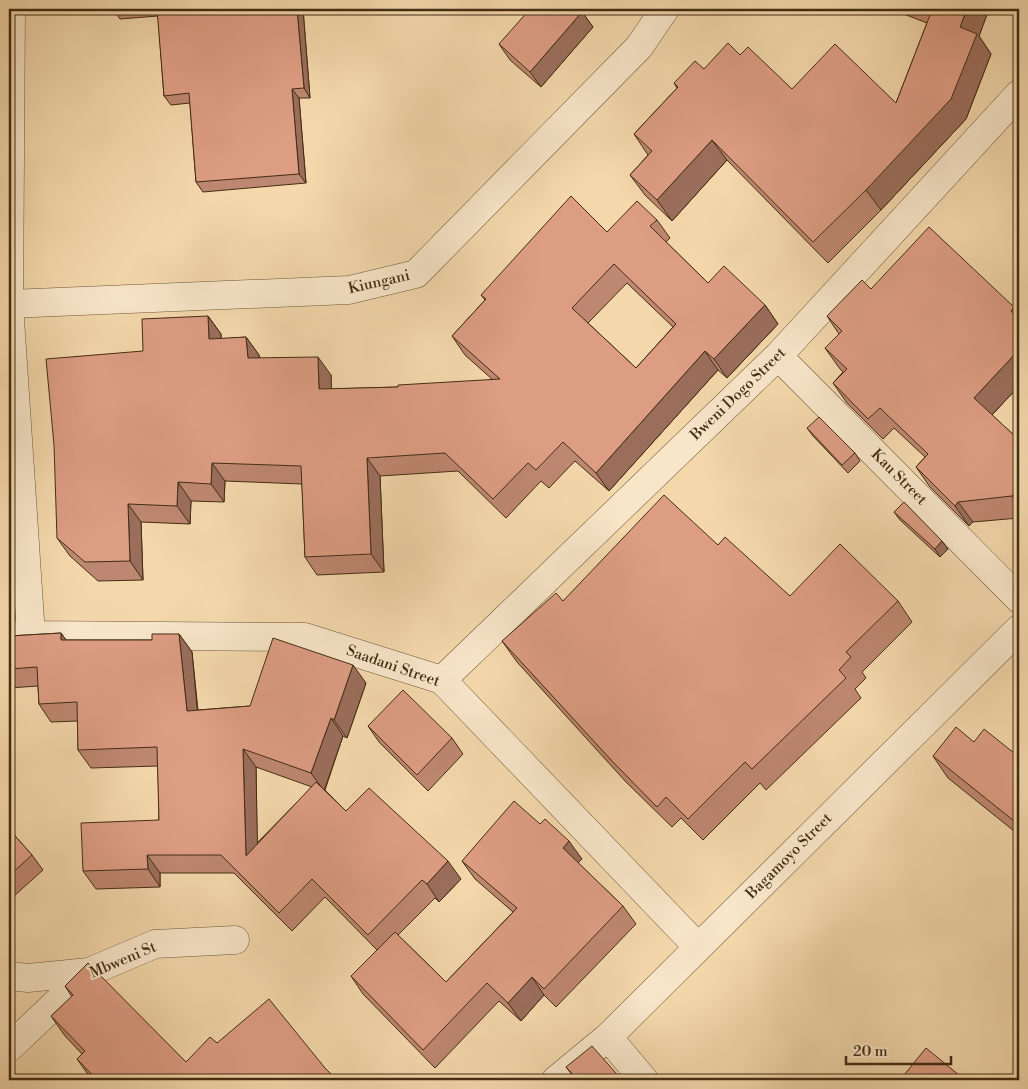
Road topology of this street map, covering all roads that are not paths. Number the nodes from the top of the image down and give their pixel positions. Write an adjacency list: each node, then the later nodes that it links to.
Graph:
1 (11, 9): 4 (street)
2 (665, 9): 4 (street, Kiungani)
3 (1019, 94): 5 (street, Bweni Dogo Street)
4 (9, 304): 8 (street)
5 (778, 356): 6 (street, Kau Street); 9 (street, Bweni Dogo Street)
6 (1019, 599)
7 (1019, 629): 11 (street, Bagamoyo Street)
8 (20, 636): 9 (street, Saadani Street)
9 (442, 680): 11 (street, Saadani Street)
10 (235, 940): 12 (street, Mbweni St)
11 (697, 946): 14 (street, Bagamoyo Street)
12 (89, 972): 13 (street); 15 (street, Mbweni St)
13 (9, 976)
14 (608, 1037): 16 (street, Bagamoyo Street); 17 (street)
15 (9, 1048)
16 (556, 1080)
17 (644, 1080)

